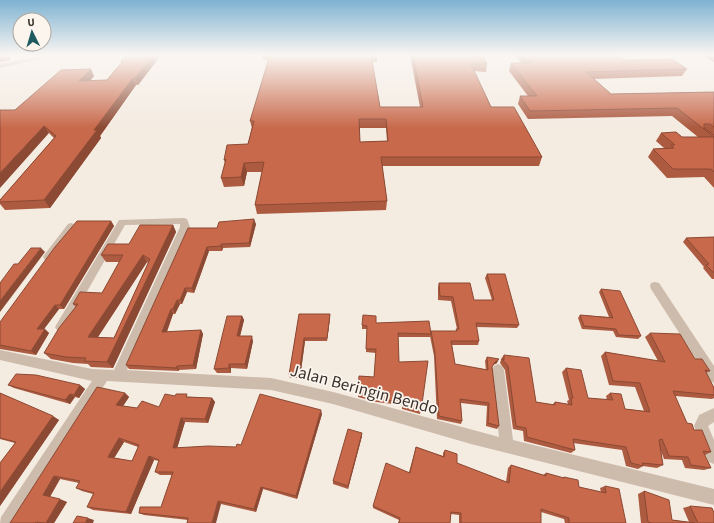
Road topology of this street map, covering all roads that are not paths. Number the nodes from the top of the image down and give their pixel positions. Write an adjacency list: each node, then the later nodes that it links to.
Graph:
1 (71, 226): 2 (street)
2 (42, 265)
3 (655, 286): 9 (street)
4 (55, 338): 8 (street)
5 (0, 355): 7 (street, Jalan Beringin Bendo)
6 (498, 370): 11 (street)
7 (103, 376): 8 (street, Jalan Beringin Bendo); 14 (street)
8 (118, 376): 11 (street, Jalan Beringin Bendo)
9 (714, 377)
10 (714, 414): 12 (street)
11 (507, 445): 13 (street, Jalan Beringin Bendo)
12 (714, 457)
13 (714, 497)
14 (7, 523)

